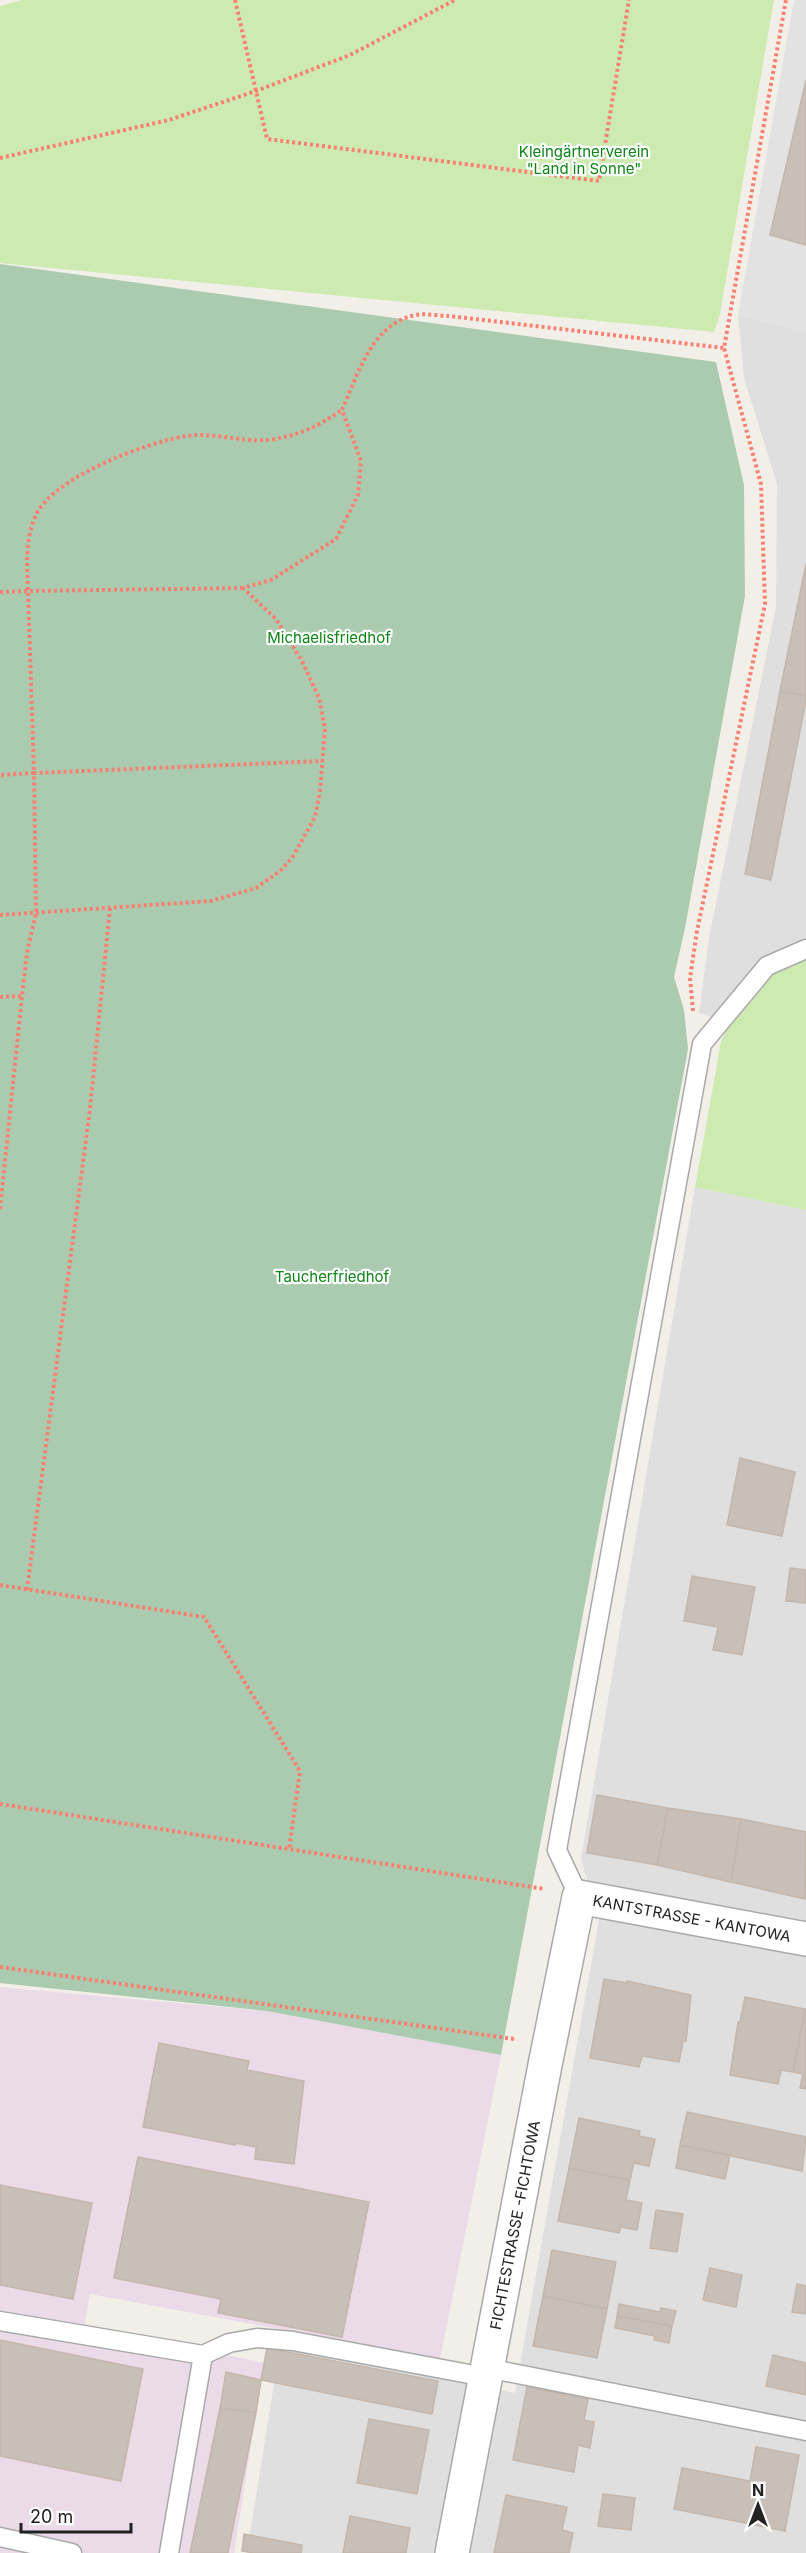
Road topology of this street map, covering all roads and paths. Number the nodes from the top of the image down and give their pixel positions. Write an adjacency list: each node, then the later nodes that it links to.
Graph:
1 (235, 0): 5 (path)
2 (455, 0): 5 (path)
3 (630, 0): 5 (path)
4 (786, 0): 7 (path)
5 (256, 91): 6 (path)
6 (0, 158)
7 (724, 348): 8 (path); 21 (path)
8 (342, 410): 9 (path); 10 (path)
9 (243, 588): 10 (path); 12 (path)
10 (28, 591): 11 (path); 13 (path)
11 (0, 592)
12 (323, 761): 13 (path); 15 (path)
13 (34, 773): 14 (path); 16 (path)
14 (0, 775)
15 (110, 908): 16 (path); 24 (path)
16 (36, 913): 17 (path); 19 (path)
17 (0, 915)
18 (806, 949): 21 (lane)
19 (21, 996): 20 (path); 22 (path)
20 (0, 997)
21 (702, 1044): 28 (lane)
22 (0, 1209)
23 (0, 1586): 24 (path)
24 (27, 1590): 26 (path)
25 (0, 1804): 26 (path)
26 (289, 1850): 27 (path)
27 (542, 1889): 28 (path); 29 (path)
28 (579, 1897): 30 (street, KANTSTRASSE - KANTOWA); 35 (street, FICHTESTRASSE -FICHTOWA)
29 (539, 1900)
30 (806, 1939)
31 (0, 1967): 32 (path)
32 (516, 2028)
33 (0, 2320): 34 (lane)
34 (203, 2355): 35 (lane); 39 (lane)
35 (486, 2372): 36 (lane); 40 (street, FICHTESTRASSE -FICHTOWA)
36 (806, 2431)
37 (0, 2537): 38 (lane)
38 (72, 2553)
39 (169, 2553)
40 (452, 2553)

